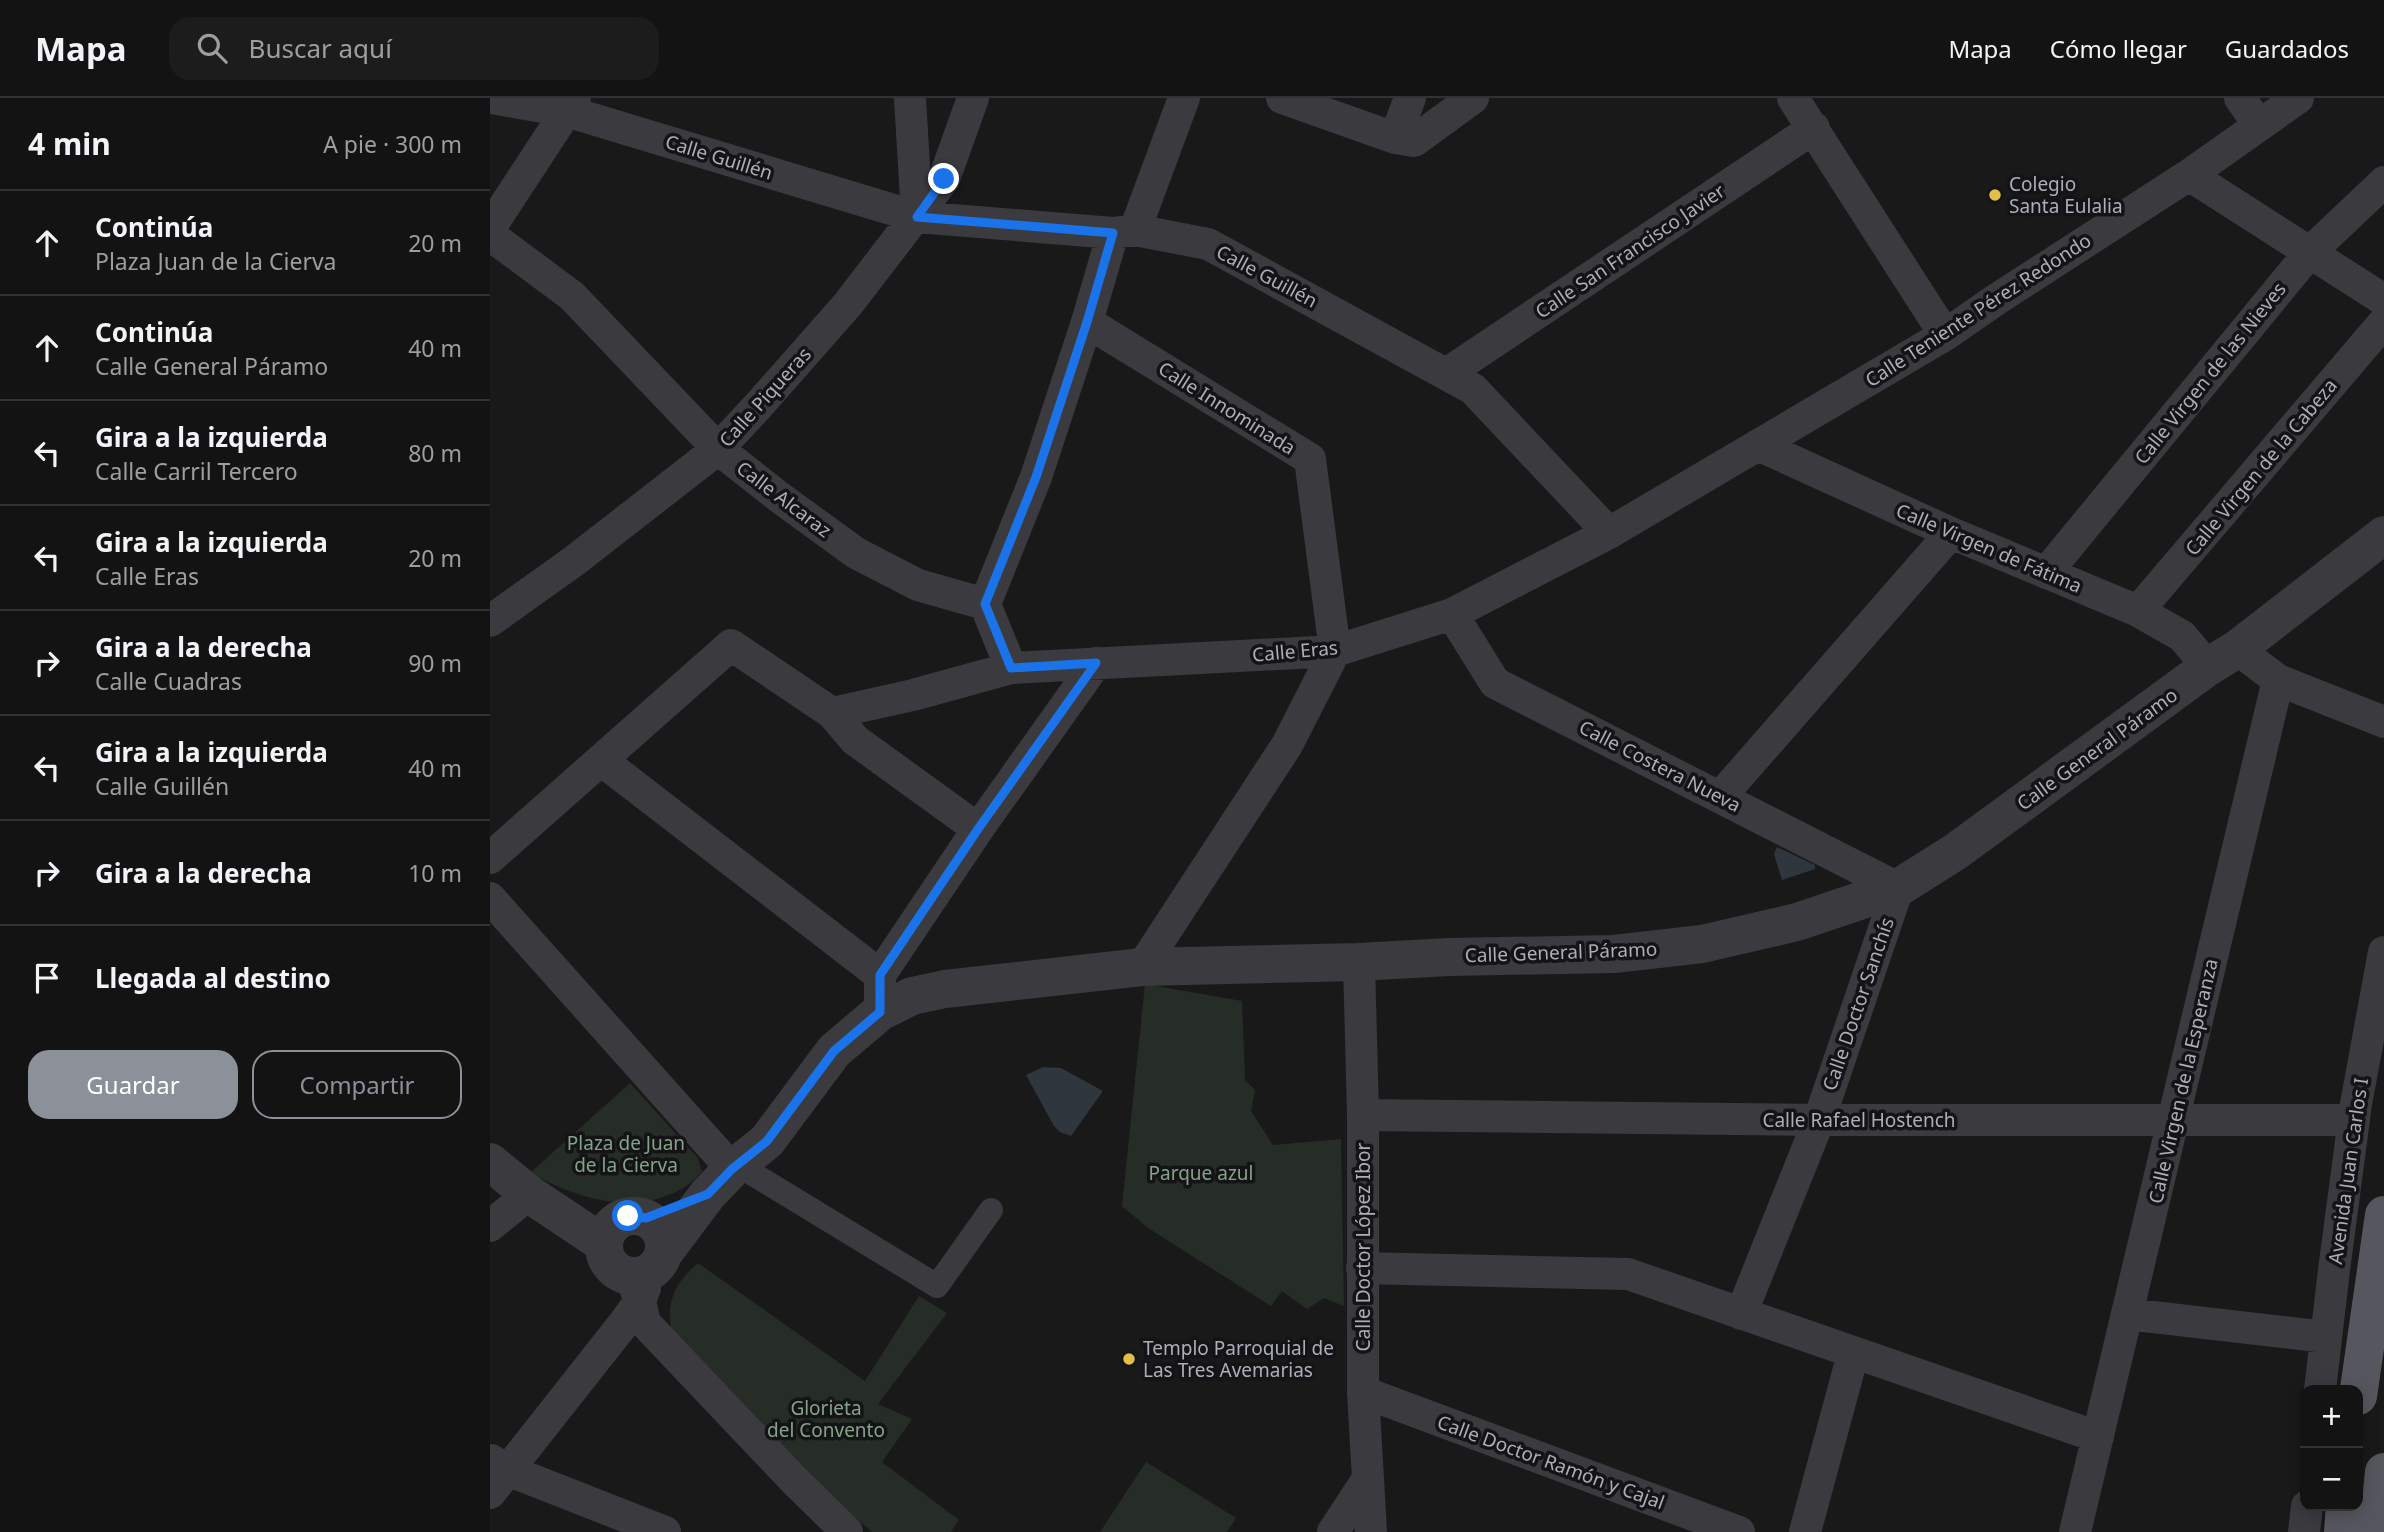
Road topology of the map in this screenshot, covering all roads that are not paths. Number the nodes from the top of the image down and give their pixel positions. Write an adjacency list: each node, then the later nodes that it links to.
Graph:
1 (491, 98): 11 (street, Calle Guillén)
2 (910, 98): 17 (street)
3 (973, 98): 17 (street, Calle Piqueras)
4 (1184, 98): 19 (street)
5 (1282, 98): 14 (street)
6 (1410, 98): 14 (street)
7 (1473, 98): 14 (street)
8 (2240, 98): 12 (street)
9 (2298, 98): 12 (street, Calle Teniente Pérez Redondo)
10 (1796, 99): 13 (street)
11 (571, 105): 17 (street, Calle Guillén); 18 (street)
12 (2259, 125): 15 (street, Calle Teniente Pérez Redondo)
13 (1814, 128): 25 (street); 26 (street, Calle San Francisco Javier)
14 (1395, 138)
15 (2189, 176): 21 (street); 25 (street, Calle Teniente Pérez Redondo)
16 (2384, 182): 21 (street, Calle Virgen de las Nieves)
17 (917, 217): 19 (street, Calle Guillén); 28 (street, Calle Piqueras)
18 (490, 228)
19 (1124, 232): 23 (street); 26 (street, Calle Guillén)
20 (490, 235): 28 (street, Calle Alcaraz)
21 (2310, 252): 22 (street); 32 (street, Calle Virgen de las Nieves)
22 (2384, 300)
23 (1087, 322): 33 (street); 37 (street, Calle Innominada)
24 (2384, 322): 34 (street, Calle Virgen de la Cabeza)
25 (1945, 335): 27 (street, Calle Teniente Pérez Redondo)
26 (1446, 374): 29 (street, Calle Guillén)
27 (1758, 445): 29 (street, Calle Eras); 30 (street, Calle Virgen de Fátima)
28 (718, 449): 33 (street, Calle Alcaraz); 36 (street, Calle Piqueras)
29 (1609, 533): 35 (street, Calle Eras)
30 (1951, 533): 32 (street, Calle Virgen de Fátima); 45 (street)
31 (2384, 535): 38 (street, Calle General Páramo)
32 (2046, 573): 34 (street, Calle Virgen de Fátima)
33 (985, 604): 40 (street)
34 (2138, 611): 38 (street, Calle Virgen de Fátima)
35 (1452, 614): 37 (street, Calle Eras); 45 (street, Calle Costera Nueva)
36 (490, 621)
37 (1335, 651): 39 (street, Calle Eras); 52 (street)
38 (2222, 658): 41 (street); 48 (street, Calle General Páramo)
39 (1096, 663): 40 (street, Calle Eras); 46 (street)
40 (1011, 668): 42 (street, Calle Eras)
41 (2277, 680): 43 (street); 55 (street, Calle Virgen de la Esperanza)
42 (832, 713): 44 (street); 46 (street)
43 (2384, 722)
44 (601, 760): 47 (street); 53 (street)
45 (1720, 796): 48 (street, Calle Costera Nueva)
46 (978, 829): 53 (street)
47 (490, 858)
48 (1898, 888): 51 (street, Calle General Páramo); 56 (street, Calle Doctor Sanchís)
49 (490, 898): 59 (street)
50 (2384, 953): 57 (street, Avenida Juan Carlos I)
51 (1359, 962): 52 (street, Calle General Páramo); 54 (street, Calle Doctor López Ibor)
52 (1142, 967): 53 (street, Calle General Páramo)
53 (880, 994): 59 (street, Calle General Páramo)
54 (1363, 1115): 56 (street, Calle Rafael Hostench); 66 (street, Calle Doctor López Ibor)
55 (2174, 1119): 56 (street, Calle Rafael Hostench); 57 (street, Calle Rafael Hostench); 69 (street, Calle Virgen de la Esperanza)
56 (1819, 1120): 68 (street, Calle Doctor Sanchís)
57 (2354, 1120): 70 (street, Avenida Juan Carlos I)
58 (490, 1163): 60 (street)
59 (727, 1175): 61 (street); 63 (street); 67 (street)
60 (529, 1194): 64 (street); 65 (street)
61 (991, 1210)
62 (2384, 1215): 73 (main road)
63 (646, 1218): 65 (street); 67 (street)
64 (490, 1226)
65 (604, 1244): 67 (street)
66 (1362, 1268): 68 (street); 74 (street, Calle Doctor López Ibor)
67 (646, 1275): 77 (street); 82 (street)
68 (1741, 1314): 71 (street)
69 (2127, 1314): 70 (street); 75 (street, Calle Virgen de la Esperanza)
70 (2326, 1337): 72 (street, Avenida Juan Carlos I)
71 (1853, 1354): 75 (street); 86 (street)
72 (2321, 1385)
73 (2360, 1385)
74 (1363, 1392): 78 (street, Calle Doctor López Ibor); 85 (street, Calle Doctor Ramón y Cajal)
75 (2098, 1437): 87 (street, Calle Virgen de la Esperanza)
76 (2384, 1472): 90 (main road)
77 (496, 1474): 81 (street)
78 (1367, 1480): 83 (street); 84 (street, Calle Doctor López Ibor)
79 (2306, 1511): 88 (street)
80 (2345, 1511): 89 (main road)
81 (647, 1529)
82 (847, 1532)
83 (1334, 1532)
84 (1371, 1532)
85 (1739, 1532)
86 (1805, 1532)
87 (2075, 1532)
88 (2304, 1532)
89 (2343, 1532)
90 (2378, 1532)

